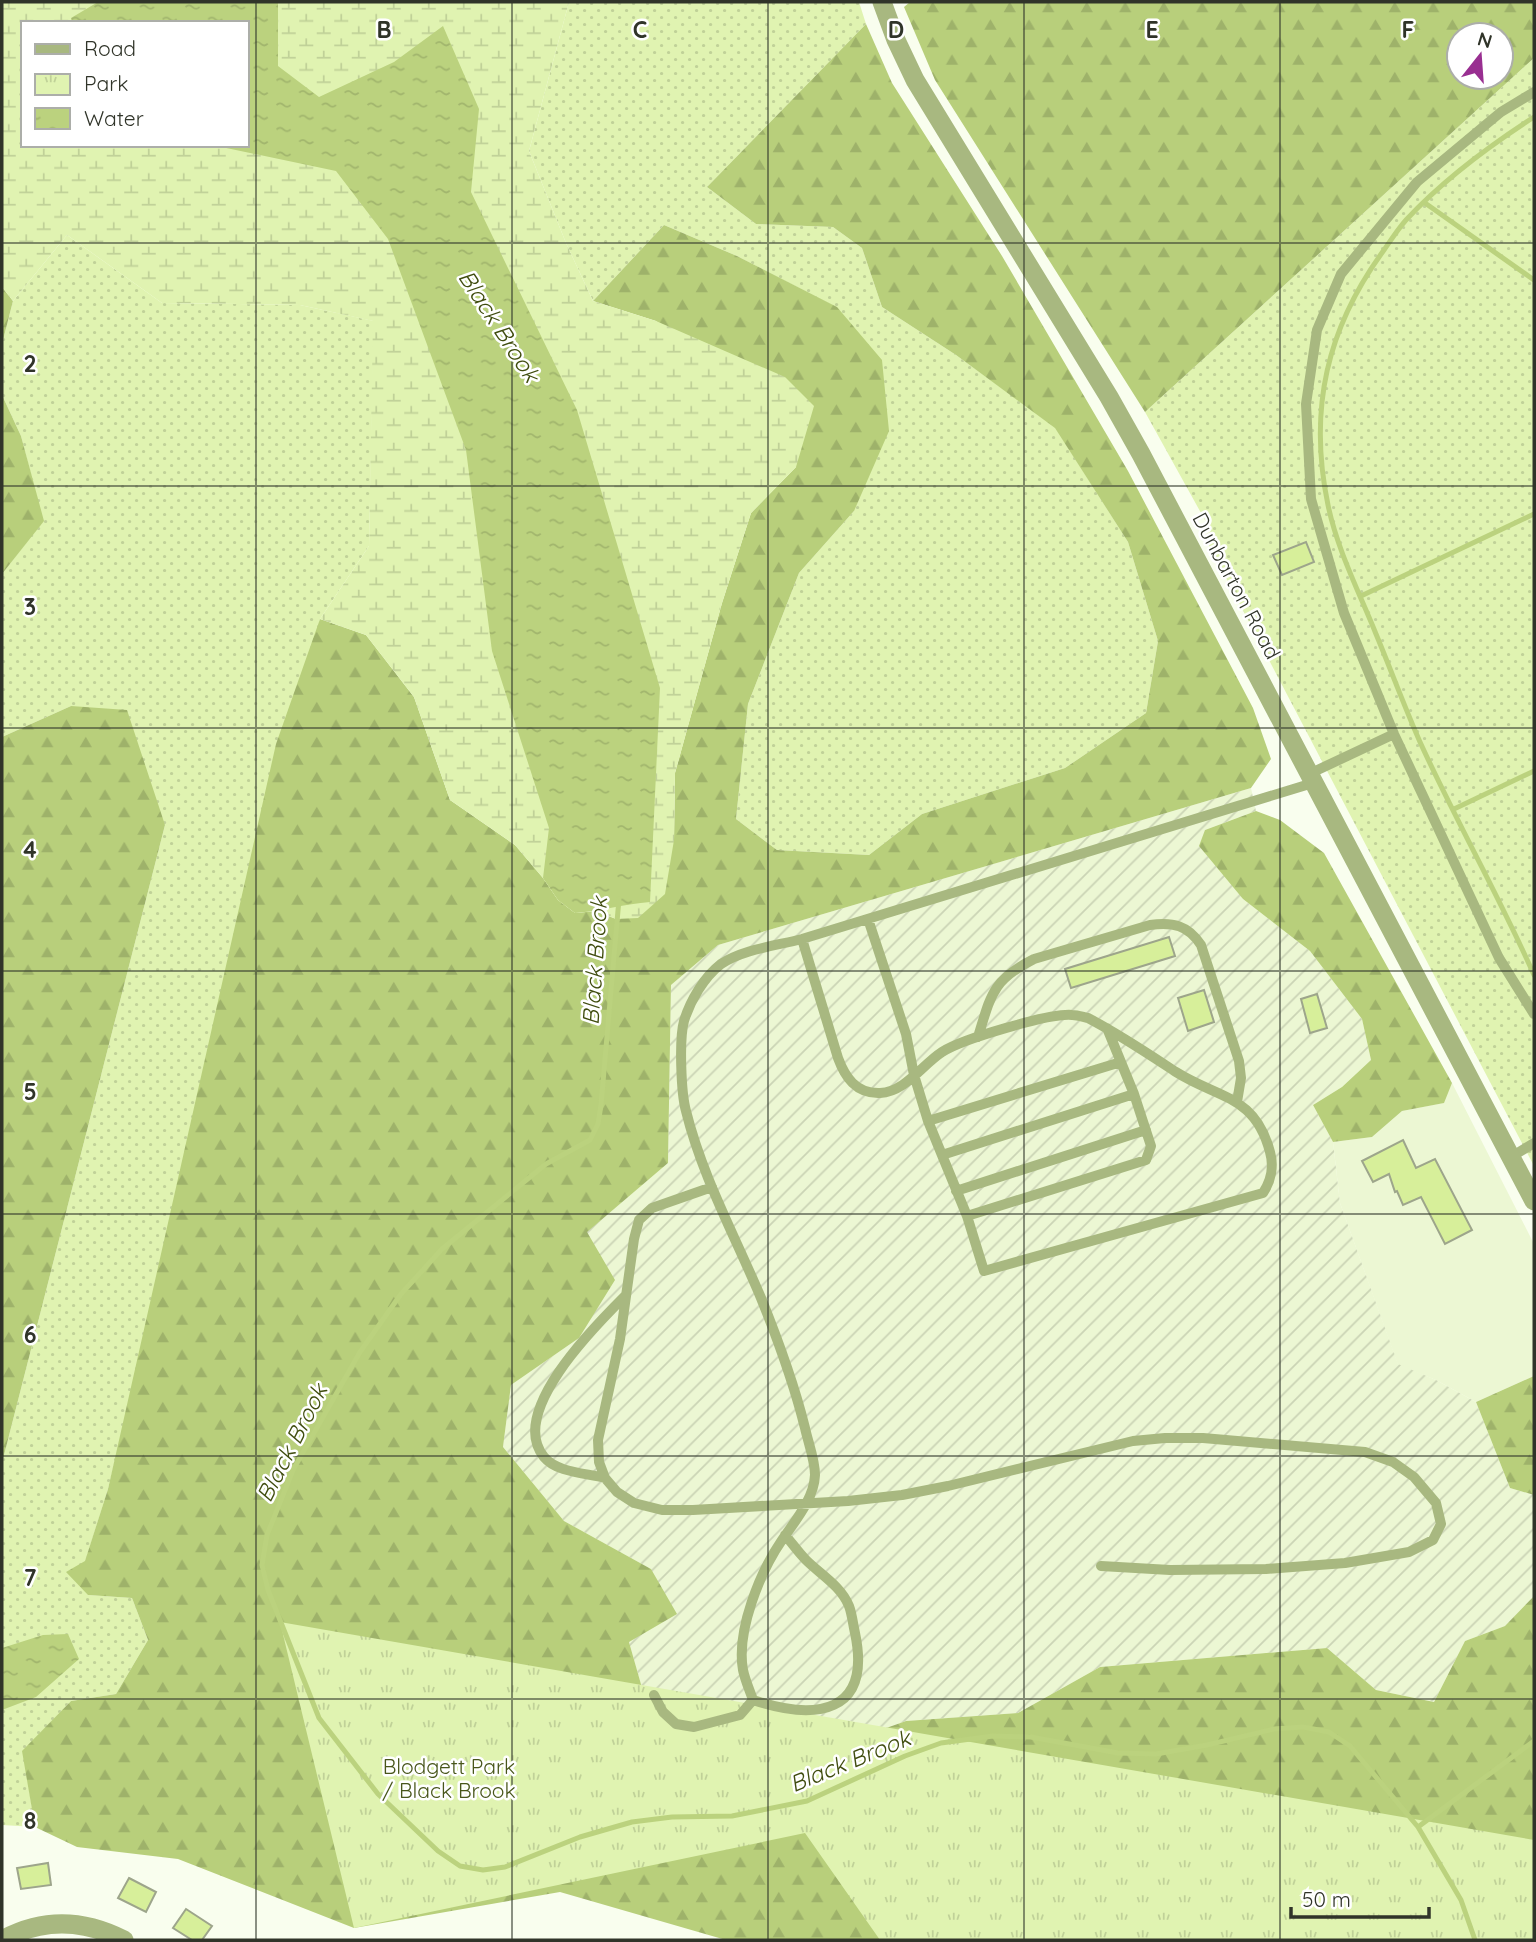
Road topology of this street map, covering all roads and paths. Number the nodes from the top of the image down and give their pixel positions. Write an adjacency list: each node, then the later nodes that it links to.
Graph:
1 (882, 2): 4 (street, Dunbarton Road)
2 (1534, 92): 3 (lane)
3 (1394, 734): 4 (lane); 7 (lane)
4 (1311, 779): 5 (lane); 18 (street, Dunbarton Road)
5 (868, 919): 6 (lane); 11 (lane)
6 (802, 939): 11 (lane); 19 (lane)
7 (1534, 1014)
8 (1107, 1027): 9 (lane); 10 (lane); 13 (lane)
9 (978, 1037): 11 (lane); 13 (lane)
10 (1121, 1062): 12 (lane); 14 (lane)
11 (914, 1075): 14 (lane)
12 (1134, 1094): 15 (lane); 17 (lane)
13 (1237, 1102): 22 (lane)
14 (929, 1121): 17 (lane)
15 (1146, 1130): 20 (lane); 22 (lane)
16 (1534, 1143): 18 (lane)
17 (942, 1155): 20 (lane)
18 (1511, 1157): 21 (street, Dunbarton Road)
19 (712, 1187): 23 (lane); 25 (lane)
20 (956, 1191): 22 (lane)
21 (1534, 1201)
22 (967, 1216)
23 (626, 1294): 24 (lane); 24 (lane)
24 (605, 1478): 25 (lane)
25 (806, 1504): 26 (lane); 27 (lane)
26 (785, 1535): 29 (lane); 29 (lane)
27 (1101, 1566)
28 (654, 1695): 29 (lane)
29 (753, 1700)
30 (2, 1940): 31 (street)
31 (124, 1940)

